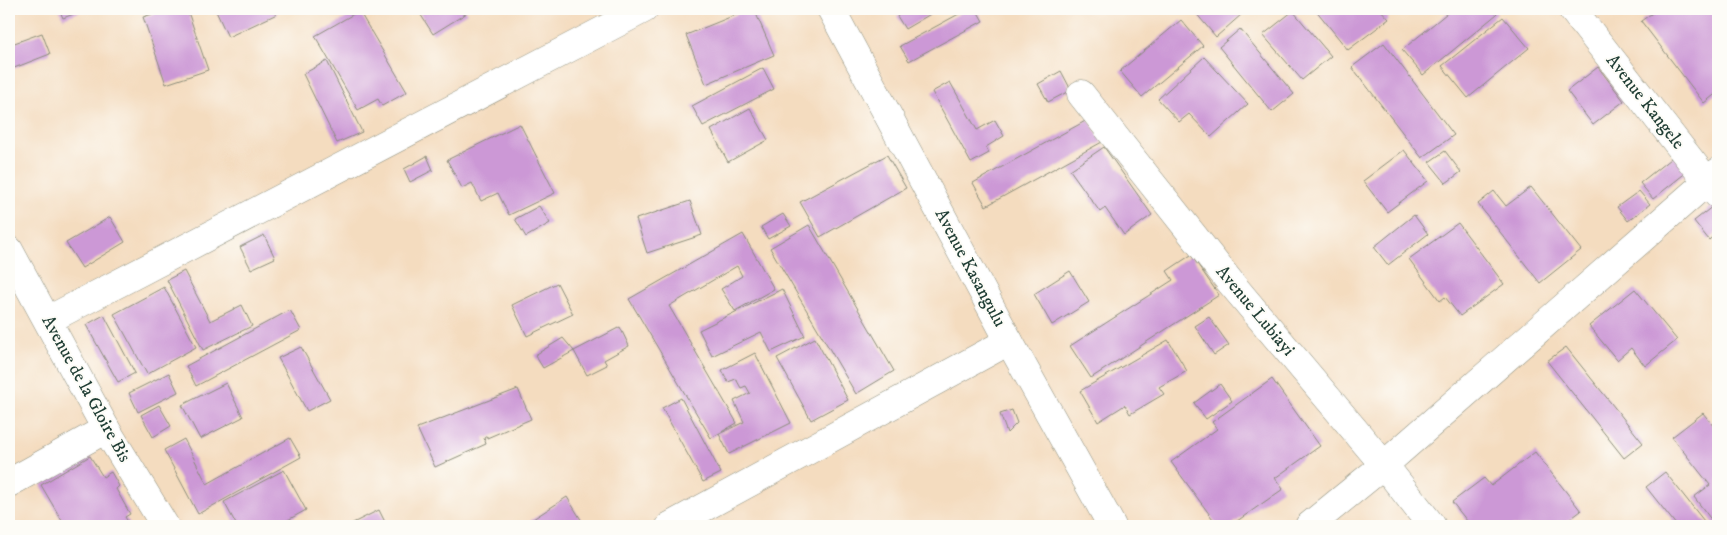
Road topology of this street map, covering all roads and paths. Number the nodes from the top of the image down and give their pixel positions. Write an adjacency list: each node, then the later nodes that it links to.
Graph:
1 (644, 9): 7 (street)
2 (831, 9): 8 (street, Avenue Kasangulu)
3 (1572, 9): 5 (street, Avenue Kangele)
4 (1081, 94): 10 (street, Avenue Lubiayi)
5 (1714, 183): 10 (street)
6 (9, 250): 7 (street, Avenue de la Gloire Bis)
7 (48, 320): 9 (street, Avenue de la Gloire Bis)
8 (1009, 341): 13 (street); 14 (street, Avenue Kasangulu)
9 (106, 429): 11 (street); 12 (street, Avenue de la Gloire Bis)
10 (1384, 465): 15 (street); 16 (street, Avenue Lubiayi)
11 (9, 483)
12 (165, 526)
13 (670, 526)
14 (1112, 526)
15 (1309, 526)
16 (1432, 526)

